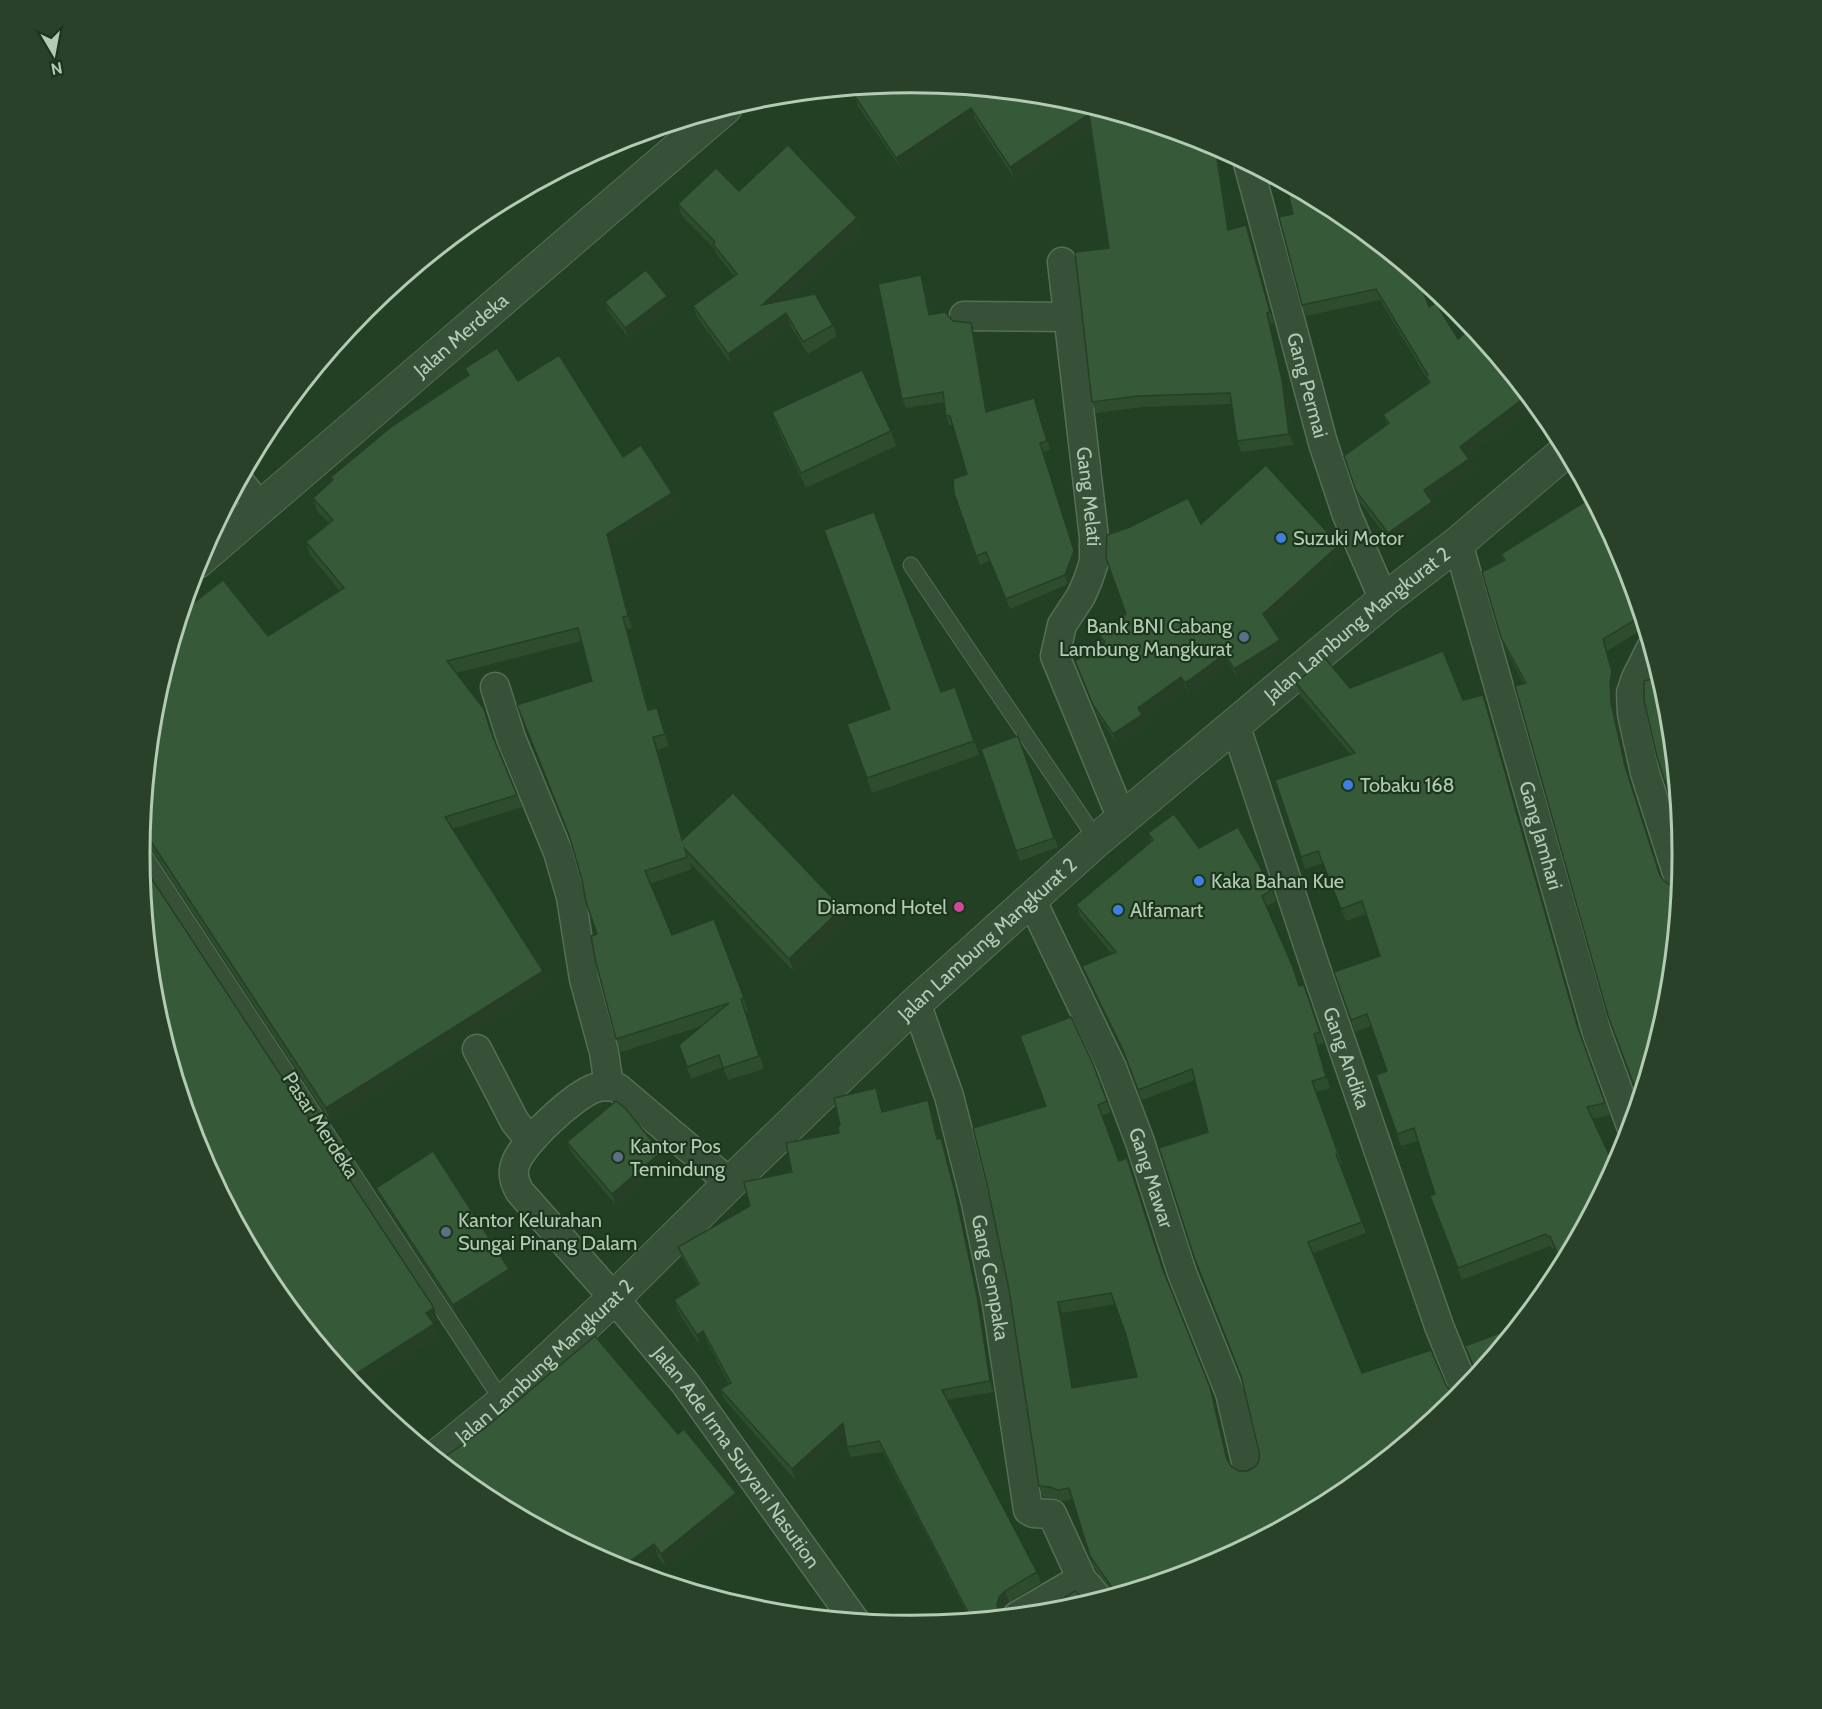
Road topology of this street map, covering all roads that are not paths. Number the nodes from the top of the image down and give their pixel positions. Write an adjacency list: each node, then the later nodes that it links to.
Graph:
1 (711, 120): 8 (street, Jalan Merdeka)
2 (1251, 173): 12 (street, Gang Permai)
3 (1062, 262): 5 (street, Gang Melati)
4 (964, 316): 5 (street)
5 (1068, 317): 16 (street, Gang Melati)
6 (1559, 457): 9 (street, Jalan Lambung Mangkurat 2)
7 (244, 488): 8 (street)
8 (260, 507): 10 (street, Jalan Merdeka)
9 (1458, 543): 12 (street, Jalan Lambung Mangkurat 2); 24 (street, Gang Jamhari)
10 (215, 547)
11 (911, 565): 17 (lane)
12 (1384, 600): 15 (street, Jalan Lambung Mangkurat 2)
13 (1647, 656): 18 (street)
14 (495, 687): 23 (street)
15 (1235, 724): 16 (street, Jalan Lambung Mangkurat 2); 28 (street, Gang Andika)
16 (1122, 819): 17 (street, Jalan Lambung Mangkurat 2)
17 (1097, 840): 20 (street, Jalan Lambung Mangkurat 2)
18 (1672, 856)
19 (150, 865): 29 (lane, Pasar Merdeka)
20 (1032, 899): 21 (street, Jalan Lambung Mangkurat 2); 31 (street, Gang Mawar)
21 (916, 1003): 26 (street, Jalan Lambung Mangkurat 2); 32 (street, Gang Cempaka)
22 (477, 1049): 25 (street)
23 (609, 1086): 25 (street, Jalan Ade Irma Suryani Nasution); 26 (street)
24 (1627, 1114)
25 (530, 1140): 27 (street, Jalan Ade Irma Suryani Nasution)
26 (730, 1182): 27 (street, Jalan Lambung Mangkurat 2)
27 (614, 1298): 29 (street, Jalan Lambung Mangkurat 2); 34 (street, Jalan Ade Irma Suryani Nasution)
28 (1462, 1380)
29 (503, 1402): 30 (street, Jalan Lambung Mangkurat 2)
30 (440, 1453)
31 (1247, 1466)
32 (1091, 1592): 33 (street)
33 (1036, 1605)
34 (849, 1613)

